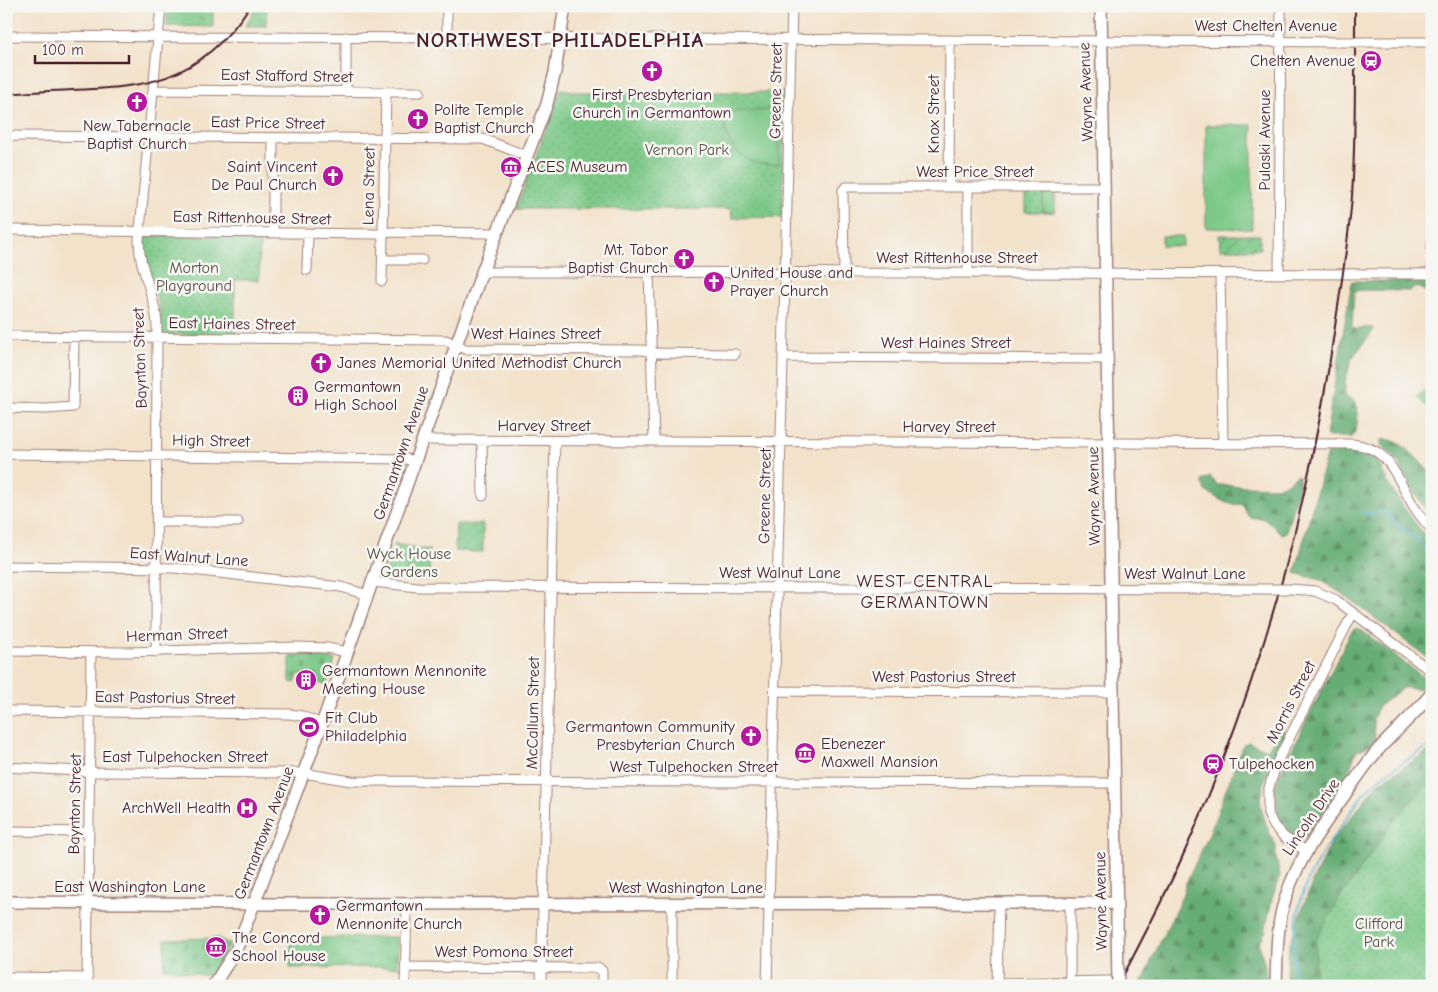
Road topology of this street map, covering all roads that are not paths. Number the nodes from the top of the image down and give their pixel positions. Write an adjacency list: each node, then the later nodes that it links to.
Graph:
1 (161, 6): 8 (street, Baynton Street)
2 (447, 6): 10 (street)
3 (565, 6): 11 (main road, Germantown Avenue)
4 (792, 6): 12 (street, Greene Street)
5 (1101, 6): 14 (main road, Wayne Avenue)
6 (1281, 6): 15 (street, Pulaski Avenue)
7 (6, 36): 8 (street, West Chelten Avenue)
8 (158, 37): 9 (street, West Chelten Avenue); 17 (street, Baynton Street)
9 (346, 38): 10 (street, West Chelten Avenue); 18 (street)
10 (447, 38): 11 (street, West Chelten Avenue)
11 (560, 39): 12 (street, West Chelten Avenue); 25 (main road, Germantown Avenue)
12 (791, 40): 13 (street, West Chelten Avenue); 42 (street, Greene Street)
13 (950, 40): 14 (street, West Chelten Avenue); 26 (street, Knox Street)
14 (1101, 40): 15 (street, West Chelten Avenue); 28 (main road, Wayne Avenue)
15 (1280, 42): 16 (street, West Chelten Avenue, bridge); 47 (street, Pulaski Avenue)
16 (1432, 42)
17 (153, 90): 18 (street, East Stafford Street); 22 (street, Baynton Street)
18 (346, 92): 19 (street, East Stafford Street)
19 (386, 92): 20 (street, East Stafford Street); 24 (street, Lena Street)
20 (420, 92)
21 (6, 136): 22 (street, East Price Street)
22 (148, 137): 23 (street, East Price Street); 30 (street, Baynton Street)
23 (273, 138): 24 (street, East Price Street); 31 (street)
24 (385, 139): 25 (street, East Price Street); 32 (street, Lena Street)
25 (527, 156): 33 (main road, Germantown Avenue)
26 (949, 187): 27 (street, West Price Street); 43 (street, West Price Street)
27 (968, 187): 28 (street, West Price Street); 44 (street)
28 (1105, 187): 45 (main road, Wayne Avenue)
29 (6, 230): 30 (street, East Rittenhouse Street)
30 (139, 232): 31 (street, East Rittenhouse Street); 52 (street, Baynton Street)
31 (273, 233): 34 (street, East Rittenhouse Street)
32 (383, 233): 33 (street, East Rittenhouse Street); 34 (street, East Rittenhouse Street); 36 (street, Lena Street)
33 (497, 233): 40 (main road, Germantown Avenue)
34 (308, 234): 39 (street)
35 (1432, 242): 38 (street)
36 (383, 260): 37 (street); 49 (street, Lena Street)
37 (422, 260)
38 (1432, 269)
39 (307, 270)
40 (482, 272): 41 (street, West Rittenhouse Street); 53 (main road, Germantown Avenue)
41 (649, 272): 42 (street, West Rittenhouse Street); 54 (street)
42 (786, 272): 43 (street, West Rittenhouse Street); 56 (street, Greene Street)
43 (844, 273): 44 (street, West Rittenhouse Street)
44 (968, 273): 45 (street, West Rittenhouse Street)
45 (1106, 273): 46 (street, West Rittenhouse Street); 57 (main road, Wayne Avenue)
46 (1220, 274): 47 (street, West Rittenhouse Street); 65 (street)
47 (1279, 274): 48 (street, West Rittenhouse Street)
48 (1432, 274)
49 (382, 281)
50 (6, 336): 51 (street, East Haines Street)
51 (74, 337): 52 (street, East Haines Street); 58 (street)
52 (157, 338): 53 (street, East Haines Street); 67 (street, Baynton Street)
53 (456, 346): 54 (street, West Haines Street); 59 (main road, Germantown Avenue)
54 (652, 352): 55 (street, West Haines Street); 62 (street)
55 (735, 354)
56 (784, 357): 57 (street, West Haines Street); 63 (street, Greene Street)
57 (1108, 359): 64 (main road, Wayne Avenue)
58 (6, 408)
59 (423, 440): 60 (street, Harvey Street); 68 (main road, Germantown Avenue)
60 (482, 441): 61 (street, Harvey Street); 69 (street)
61 (555, 441): 62 (street, Harvey Street); 76 (street, McCallum Street)
62 (654, 441): 63 (street, Harvey Street)
63 (782, 442): 64 (street, Harvey Street); 77 (street, Greene Street)
64 (1109, 443): 65 (street, Harvey Street); 78 (main road, Wayne Avenue)
65 (1223, 444): 72 (street, Harvey Street)
66 (6, 454): 67 (street, High Street)
67 (157, 456): 68 (street, High Street); 70 (street, Baynton Street)
68 (416, 461): 75 (main road, Germantown Avenue)
69 (483, 496)
70 (157, 522): 71 (street); 74 (street, Baynton Street)
71 (238, 522)
72 (1432, 530)
73 (6, 566): 74 (street, East Walnut Lane)
74 (156, 567): 79 (street, East Walnut Lane); 83 (street, Baynton Street)
75 (372, 582): 76 (street, West Walnut Lane); 79 (main road, Germantown Avenue)
76 (551, 587): 77 (street, West Walnut Lane); 95 (street, McCallum Street)
77 (778, 588): 78 (street, West Walnut Lane); 86 (street, Greene Street)
78 (1112, 588): 80 (street, West Walnut Lane, bridge); 87 (main road, Wayne Avenue)
79 (368, 595): 84 (main road, Germantown Avenue)
80 (1353, 613): 85 (street, West Walnut Lane); 100 (street, Morris Street)
81 (6, 651): 82 (street, Herman Street)
82 (91, 652): 83 (street, Herman Street); 90 (street, Baynton Street)
83 (156, 652): 84 (street, Herman Street)
84 (347, 652): 91 (main road, Germantown Avenue)
85 (1432, 672)
86 (775, 691): 87 (street, West Pastorius Street); 96 (street, Greene Street)
87 (1114, 692): 97 (main road, Wayne Avenue)
88 (1432, 693): 100 (main road, Lincoln Drive)
89 (6, 711): 90 (street, East Pastorius Street)
90 (91, 712): 91 (street, East Pastorius Street); 93 (street, Baynton Street)
91 (322, 724): 94 (main road, Germantown Avenue)
92 (6, 767): 93 (street, East Tulpehocken Street)
93 (90, 772): 94 (street, East Tulpehocken Street); 99 (street, Baynton Street)
94 (303, 773): 95 (street, West Tulpehocken Street); 106 (main road, Germantown Avenue)
95 (546, 781): 96 (street, West Tulpehocken Street); 108 (street, McCallum Street)
96 (773, 782): 97 (street, West Tulpehocken Street); 110 (street, Greene Street)
97 (1115, 783): 105 (main road, Wayne Avenue)
98 (6, 831): 99 (street)
99 (89, 832): 102 (street, Baynton Street)
100 (1306, 851): 123 (main road, Lincoln Drive)
101 (6, 902): 102 (main road, East Washington Lane)
102 (88, 903): 106 (main road, East Washington Lane); 114 (street, Baynton Street)
103 (999, 903): 104 (main road, West Washington Lane); 110 (main road, West Washington Lane); 116 (street)
104 (1070, 903): 105 (main road, West Washington Lane); 116 (street)
105 (1117, 903): 115 (main road, Wayne Avenue, bridge)
106 (254, 904): 107 (main road, West Washington Lane); 117 (main road, Germantown Avenue)
107 (407, 904): 108 (main road, West Washington Lane); 111 (street)
108 (543, 904): 109 (main road, West Washington Lane); 112 (street, McCallum Street)
109 (672, 904): 110 (main road, West Washington Lane); 121 (street)
110 (769, 904): 122 (street, Greene Street)
111 (406, 968): 112 (street, West Pomona Street); 118 (street)
112 (541, 968): 119 (street, McCallum Street); 120 (street, West Pomona Street)
113 (6, 978): 114 (street)
114 (87, 982)
115 (1114, 983): 116 (street)
116 (1069, 984)
117 (213, 986)
118 (405, 986)
119 (541, 986)
120 (602, 986)
121 (672, 986)
122 (767, 986)
123 (1276, 986)

